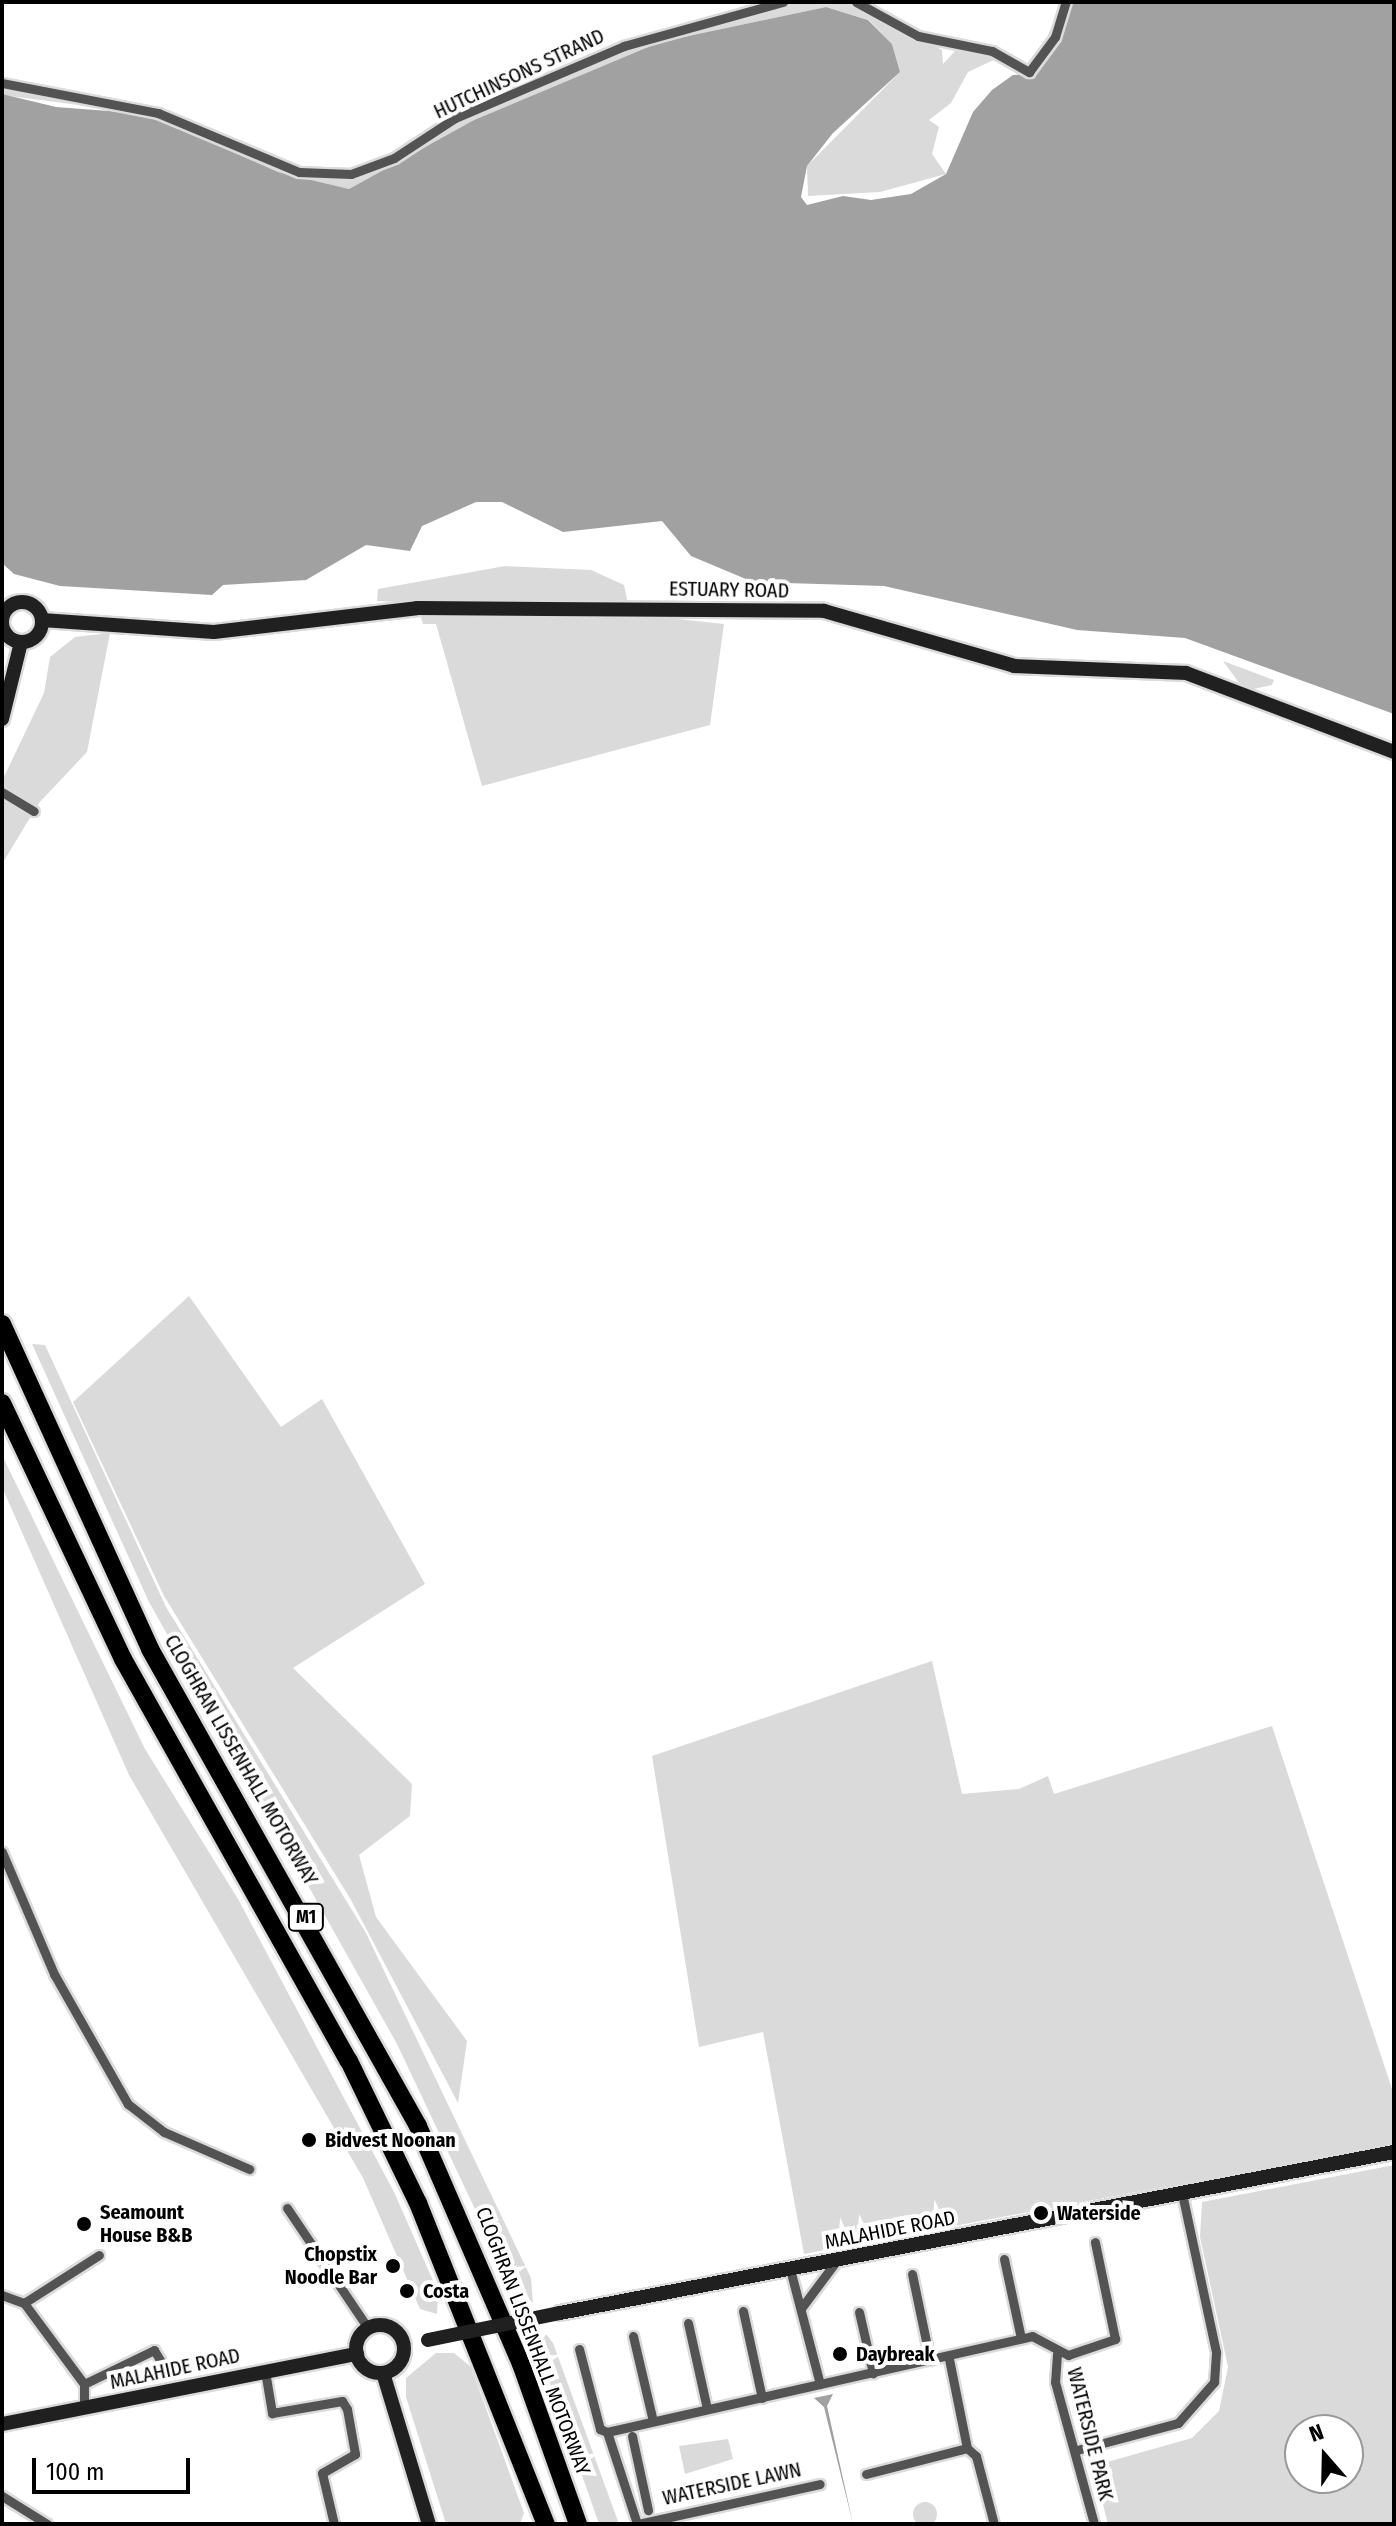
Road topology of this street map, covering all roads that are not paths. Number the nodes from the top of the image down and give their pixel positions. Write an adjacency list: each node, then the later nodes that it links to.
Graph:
1 (783, 2): 4 (street, HUTCHINSONS STRAND)
2 (856, 2): 3 (street)
3 (1066, 2)
4 (2, 83)
5 (2, 619): 6 (street); 7 (street)
6 (42, 620): 7 (street); 9 (street, ESTUARY ROAD)
7 (21, 642): 8 (street)
8 (2, 719)
9 (1394, 752)
10 (2, 792): 11 (street)
11 (34, 811)
12 (2, 1324): 65 (highway, CLOGHRAN LISSENHALL MOTORWAY / M1)
13 (2, 1403): 64 (highway, M1)
14 (2, 1852): 16 (street)
15 (1388, 2153): 17 (street, MALAHIDE ROAD)
16 (249, 2169)
17 (1182, 2193): 22 (street, MALAHIDE ROAD); 54 (street)
18 (287, 2208): 31 (street)
19 (1095, 2242): 37 (street)
20 (99, 2255): 26 (street)
21 (1004, 2259): 33 (street)
22 (837, 2260): 23 (street, MALAHIDE ROAD); 27 (street)
23 (790, 2269): 27 (street); 34 (street, MALAHIDE ROAD, bridge)
24 (912, 2274): 40 (street)
25 (2, 2295): 26 (street)
26 (24, 2303): 44 (street)
27 (802, 2307): 45 (street)
28 (743, 2311): 46 (street)
29 (859, 2312): 43 (street)
30 (688, 2323): 48 (street)
31 (368, 2328): 34 (street); 36 (street)
32 (633, 2336): 49 (street)
33 (1021, 2338): 37 (street); 38 (street)
34 (404, 2347): 42 (street)
35 (579, 2349): 51 (street)
36 (357, 2354): 41 (street, MALAHIDE ROAD); 42 (street)
37 (1057, 2354): 54 (street, WATERSIDE PARK)
38 (949, 2359): 40 (street); 53 (street)
39 (160, 2360): 44 (street)
40 (930, 2360): 43 (street)
41 (265, 2371): 47 (street, MALAHIDE ROAD); 62 (street)
42 (383, 2373): 63 (street)
43 (873, 2373): 45 (street)
44 (84, 2384): 47 (street)
45 (820, 2384): 46 (street)
46 (762, 2398): 48 (street)
47 (84, 2408): 50 (street, MALAHIDE ROAD)
48 (707, 2409): 49 (street)
49 (653, 2421): 51 (street)
50 (2, 2424)
51 (607, 2432): 57 (street)
52 (632, 2436): 55 (street)
53 (967, 2448): 56 (street); 67 (street)
54 (1077, 2450): 68 (street, WATERSIDE PARK)
55 (640, 2471): 57 (street); 60 (street)
56 (866, 2474)
57 (619, 2477): 66 (street)
58 (820, 2484): 60 (street, WATERSIDE LAWN)
59 (2, 2496): 61 (street)
60 (650, 2515): 66 (street, WATERSIDE LAWN)
61 (47, 2524)
62 (334, 2524)
63 (429, 2524)
64 (546, 2524)
65 (578, 2524)
66 (638, 2524)
67 (994, 2524)
68 (1094, 2524)

